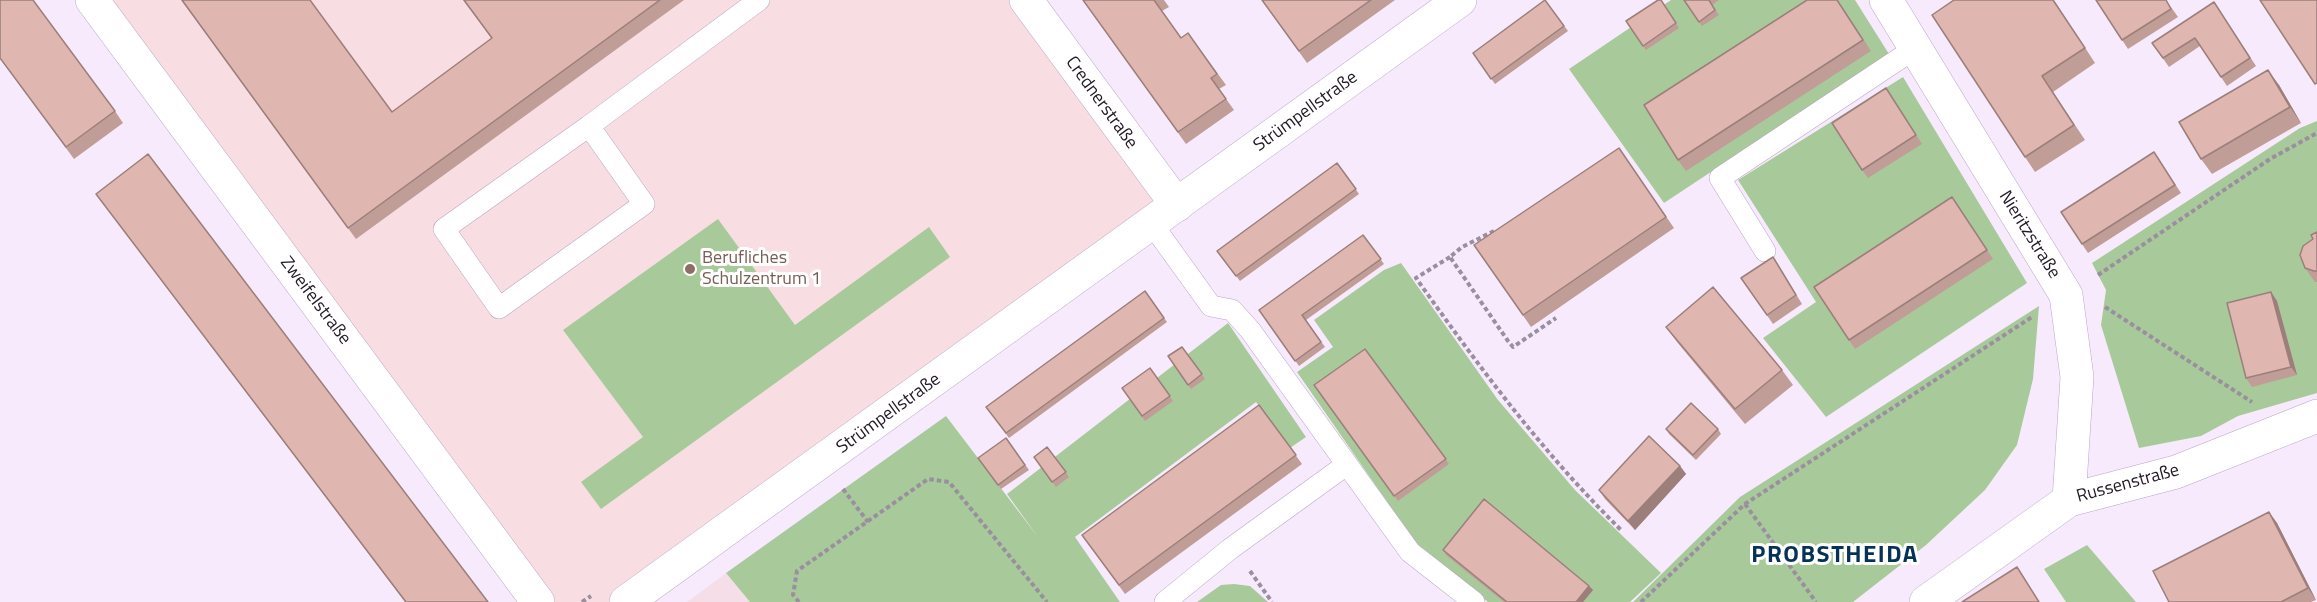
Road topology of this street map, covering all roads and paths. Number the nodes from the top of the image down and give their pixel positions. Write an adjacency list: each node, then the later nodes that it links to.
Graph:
1 (92, 0): 23 (street, Zweifelstraße)
2 (759, 0): 7 (lane)
3 (1026, 0): 9 (street, Crednerstraße)
4 (1460, 0): 9 (street, Strümpellstraße)
5 (1891, 2): 6 (street, Nieritzstraße)
6 (1914, 49): 11 (lane); 19 (street, Nieritzstraße)
7 (590, 126): 7 (lane)
8 (2317, 133): 13 (path)
9 (1164, 215): 18 (lane); 24 (street, Strümpellstraße)
10 (1500, 229): 12 (path)
11 (1765, 251)
12 (1450, 257): 16 (path); 21 (path)
13 (2098, 275)
14 (2096, 301): 17 (path)
15 (2033, 316): 20 (path)
16 (1556, 318)
17 (2304, 422): 19 (street, Russenstraße)
18 (1346, 465): 22 (lane); 29 (lane)
19 (2069, 500): 32 (street, Russenstraße)
20 (1745, 504): 30 (path); 31 (path)
21 (1621, 530)
22 (1233, 547): 27 (lane); 28 (path)
23 (538, 602)
24 (626, 602)
25 (799, 602): 26 (path)
26 (1047, 602)
27 (1165, 602)
28 (1272, 602)
29 (1474, 602)
30 (1641, 602)
31 (1816, 602)
32 (1926, 602)

